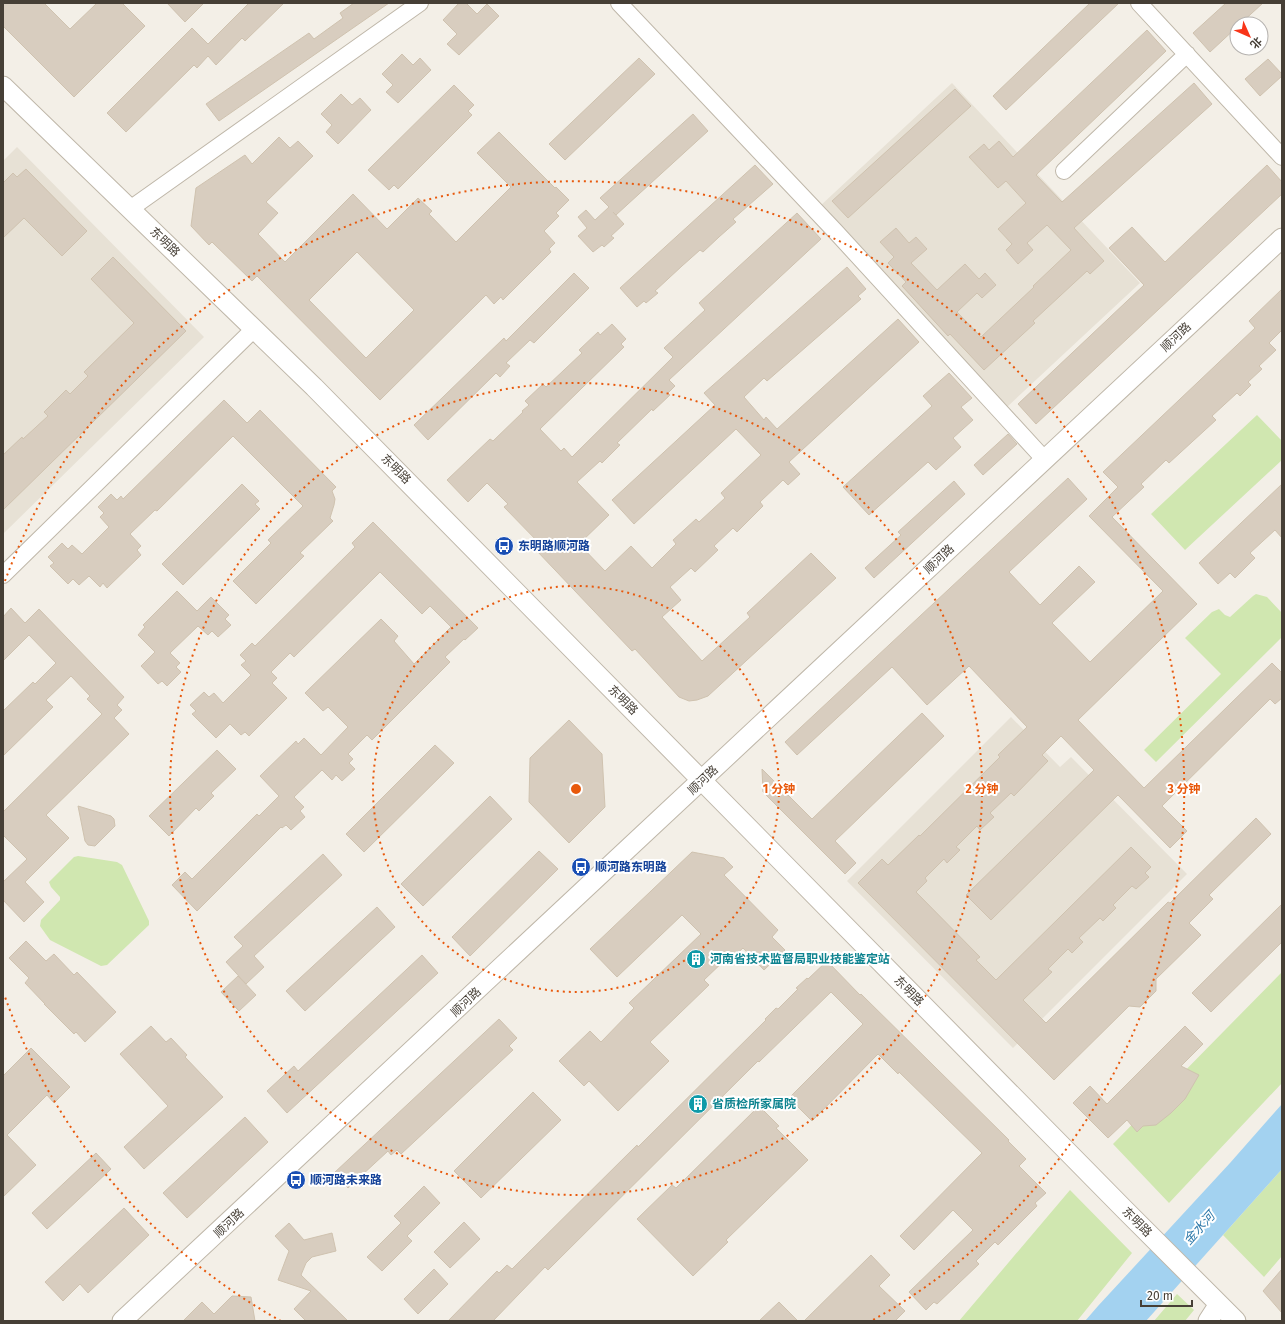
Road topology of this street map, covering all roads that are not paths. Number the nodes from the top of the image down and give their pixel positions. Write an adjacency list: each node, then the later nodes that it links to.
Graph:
1 (420, 3): 8 (street)
2 (619, 3): 11 (street)
3 (1140, 3): 4 (street)
4 (1187, 54): 6 (street); 7 (street)
5 (3, 86): 8 (street, 东明路)
6 (1282, 156)
7 (1064, 171)
8 (130, 209): 10 (street, 东明路)
9 (1282, 238): 11 (street, 顺河路)
10 (254, 329): 12 (street); 13 (street, 东明路)
11 (1046, 460): 13 (street, 顺河路)
12 (3, 575)
13 (703, 780): 14 (street, 东明路); 15 (street, 顺河路)
14 (1219, 1304): 16 (street); 17 (street, 东明路)
15 (122, 1321)
16 (1208, 1321)
17 (1236, 1321)

